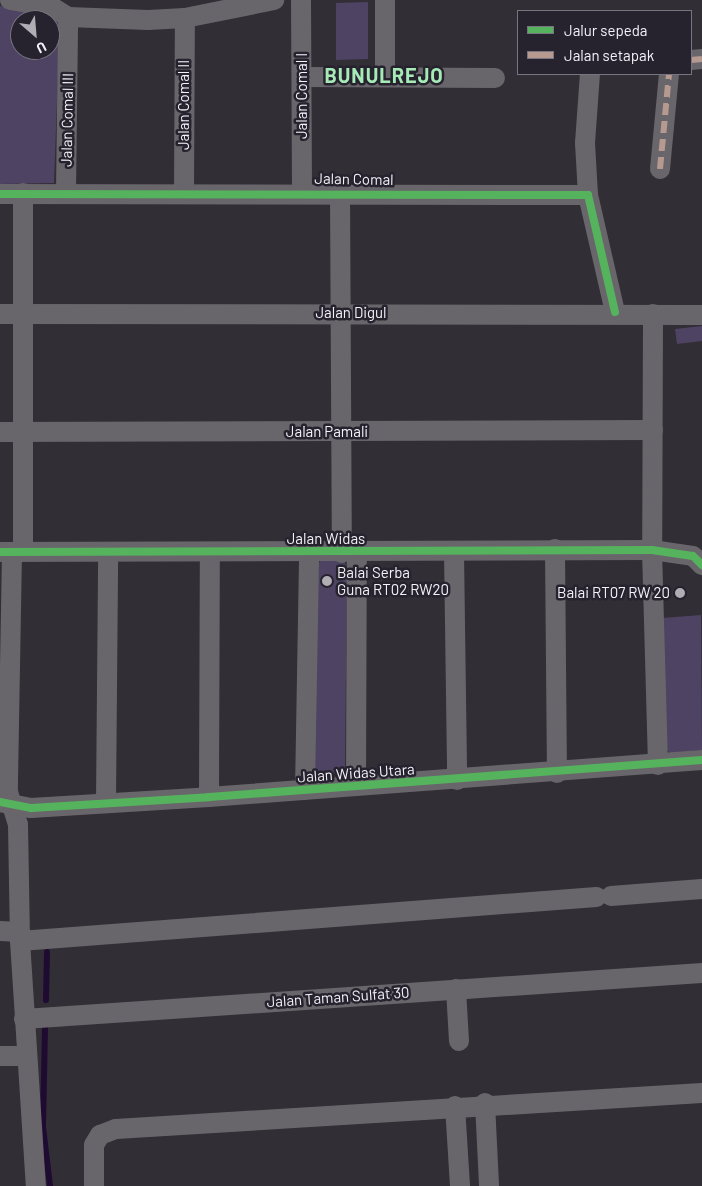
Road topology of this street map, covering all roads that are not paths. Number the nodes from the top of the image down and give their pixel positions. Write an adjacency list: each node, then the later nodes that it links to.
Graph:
1 (10, 0): 5 (street)
2 (274, 0): 6 (street)
3 (301, 0): 9 (street, Jalan Comal I)
4 (385, 0): 10 (street)
5 (58, 8): 6 (street); 16 (street, Jalan Comal III)
6 (185, 18): 13 (street, Jalan Comal II)
7 (590, 75): 19 (street)
8 (669, 75): 12 (street)
9 (302, 77): 10 (street); 14 (street, Jalan Comal I)
10 (385, 77): 11 (street)
11 (495, 78)
12 (660, 169)
13 (184, 192): 14 (street, Jalan Comal); 16 (street, Jalan Comal)
14 (302, 192): 17 (street, Jalan Comal)
15 (23, 193): 16 (street, Jalan Comal); 18 (street, Jalan Comal); 23 (street)
16 (66, 193)
17 (340, 193): 19 (street, Jalan Comal); 21 (street)
18 (0, 194)
19 (588, 195): 20 (street)
20 (615, 312): 21 (street, Jalan Digul); 24 (street, Jalan Digul)
21 (341, 313): 23 (street, Jalan Digul); 29 (street)
22 (0, 314): 23 (street, Jalan Digul)
23 (22, 314): 28 (street)
24 (653, 314): 25 (street, Jalan Digul); 26 (street)
25 (702, 315)
26 (653, 430): 29 (street, Jalan Pamali); 31 (street)
27 (0, 432): 28 (street, Jalan Pamali)
28 (23, 432): 29 (street, Jalan Pamali); 32 (street)
29 (339, 432): 37 (street)
30 (555, 549): 31 (street, Jalan Widas); 33 (street, Jalan Widas); 41 (street)
31 (652, 550): 38 (street, Jalan Widas); 40 (street)
32 (12, 552): 34 (street, Jalan Widas); 47 (street)
33 (454, 552): 37 (street, Jalan Widas); 42 (street)
34 (108, 553): 35 (street, Jalan Widas); 46 (street)
35 (210, 553): 36 (street, Jalan Widas); 45 (street)
36 (309, 553): 37 (street, Jalan Widas); 44 (street, Jalan Widas)
37 (349, 553): 43 (street, Jalan Widas)
38 (702, 565)
39 (702, 760): 40 (street, Jalan Widas Utara)
40 (658, 765): 41 (street, Jalan Widas Utara)
41 (556, 773): 42 (street, Jalan Widas Utara)
42 (456, 780): 43 (street, Jalan Widas Utara)
43 (356, 786): 44 (street, Jalan Widas Utara)
44 (305, 790): 45 (street, Jalan Widas Utara)
45 (208, 797): 46 (street, Jalan Widas Utara)
46 (106, 802): 47 (street, Jalan Widas Utara)
47 (6, 804): 50 (street)
48 (702, 889): 50 (street)
49 (0, 931): 50 (street)
50 (20, 936): 53 (street)
51 (702, 973): 52 (street, Jalan Taman Sulfat 30)
52 (456, 989): 53 (street, Jalan Taman Sulfat 30); 54 (street)
53 (24, 1019): 56 (street)
54 (458, 1041)
55 (0, 1056): 56 (street)
56 (26, 1056): 60 (street)
57 (702, 1093): 58 (street)
58 (485, 1103): 59 (street); 63 (street)
59 (455, 1106): 61 (street); 62 (street)
60 (36, 1186)
61 (94, 1186)
62 (460, 1186)
63 (489, 1186)

